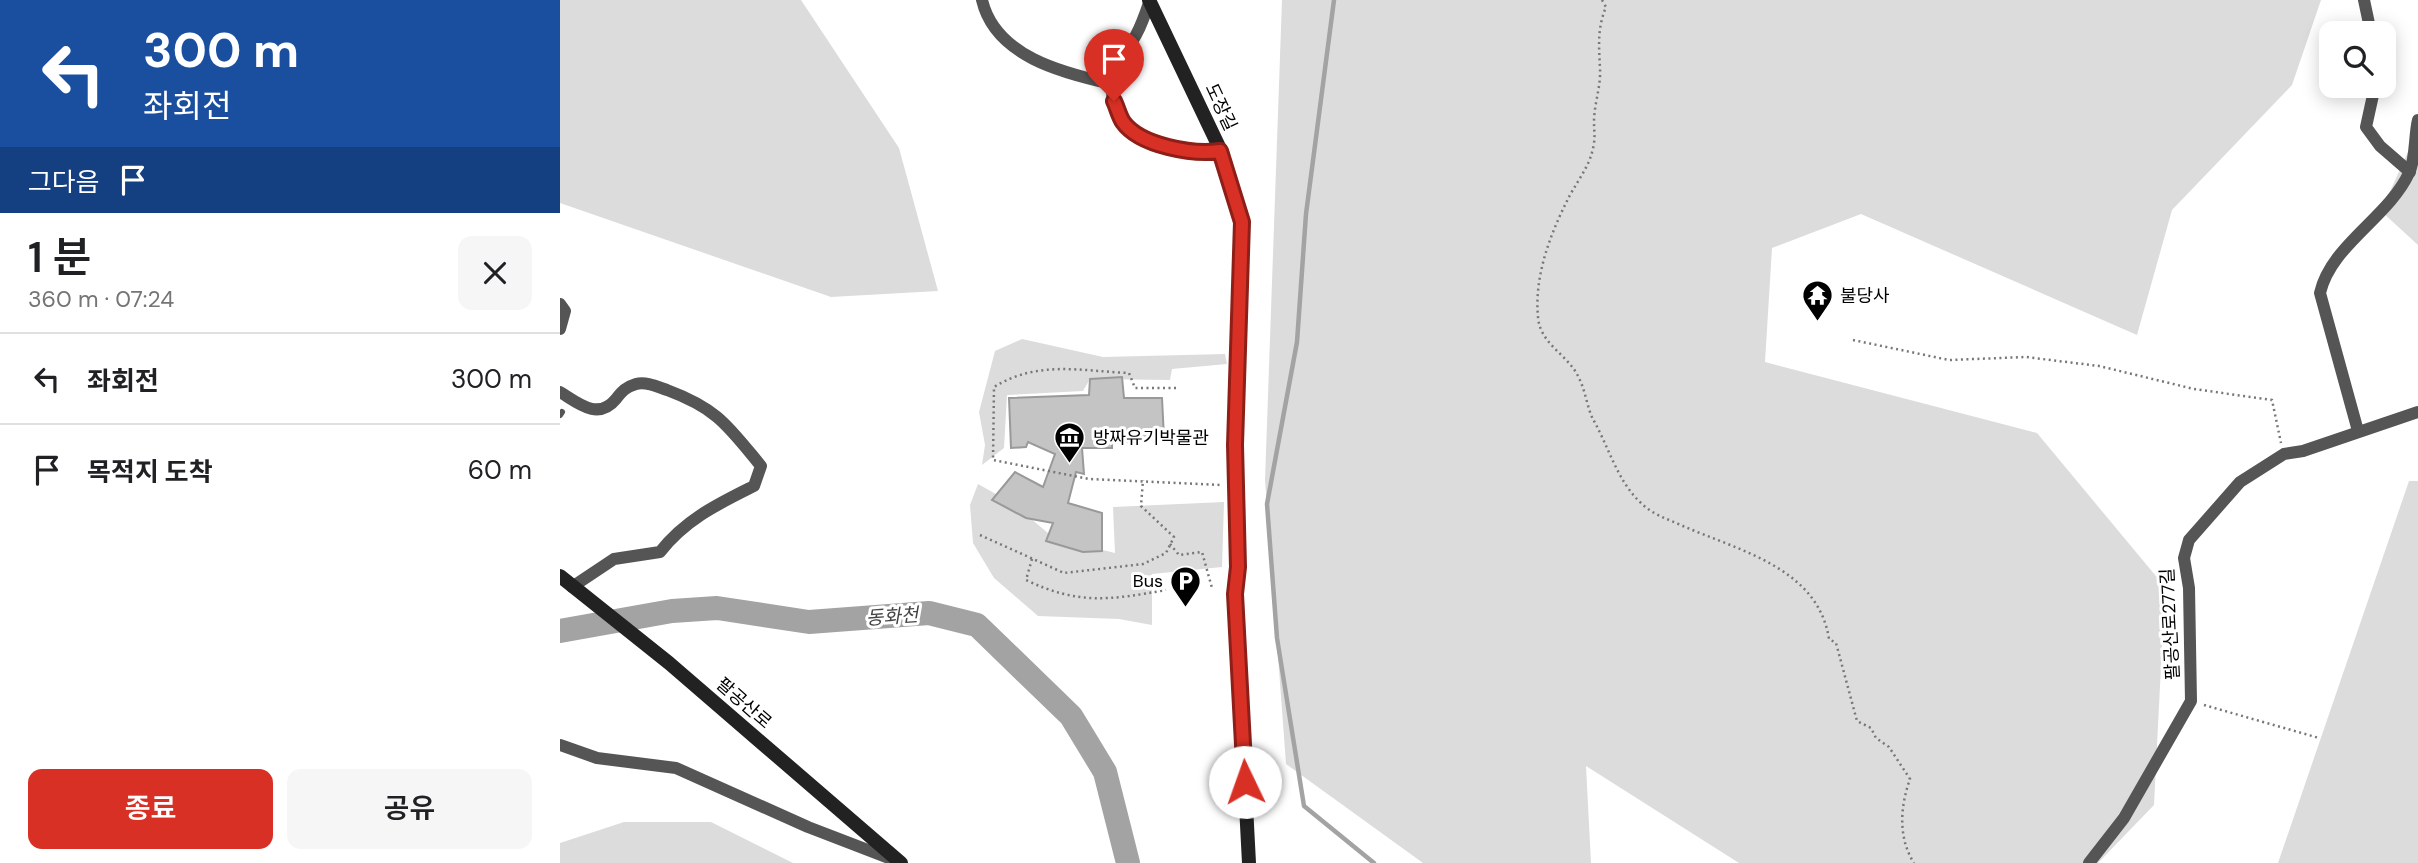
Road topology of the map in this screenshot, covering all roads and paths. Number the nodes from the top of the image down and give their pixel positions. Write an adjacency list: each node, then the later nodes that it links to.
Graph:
1 (982, 0): 6 (street)
2 (1602, 0): 33 (path)
3 (2364, 0): 5 (street)
4 (1150, 1): 6 (street); 9 (street, 도장길)
5 (2368, 21)
6 (1112, 84): 9 (street)
7 (2372, 98): 10 (street)
8 (2418, 120): 10 (street)
9 (1220, 151): 20 (street, 도장길)
10 (2410, 172): 17 (street)
11 (560, 304): 12 (street)
12 (560, 329)
13 (1853, 340): 18 (path)
14 (1176, 388): 19 (path)
15 (560, 392): 26 (street)
16 (2418, 412): 17 (street, 팔공산로277길)
17 (2358, 431): 18 (street, 팔공산로277길)
18 (2284, 454): 28 (street, 팔공산로277길)
19 (1143, 480): 20 (path); 22 (path)
20 (1236, 486): 32 (street, 도장길)
21 (980, 535): 23 (path)
22 (1170, 544): 23 (path); 25 (path)
23 (1032, 559): 27 (path)
24 (560, 576): 26 (street, 팔공산로)
25 (1212, 588)
26 (576, 589): 31 (street, 팔공산로)
27 (1166, 590)
28 (2191, 702): 29 (path); 34 (street, 팔공산로277길)
29 (2319, 738)
30 (560, 745): 31 (street, 팔공산로)
31 (901, 863)
32 (1249, 863)
33 (1914, 863)
34 (2090, 863)

